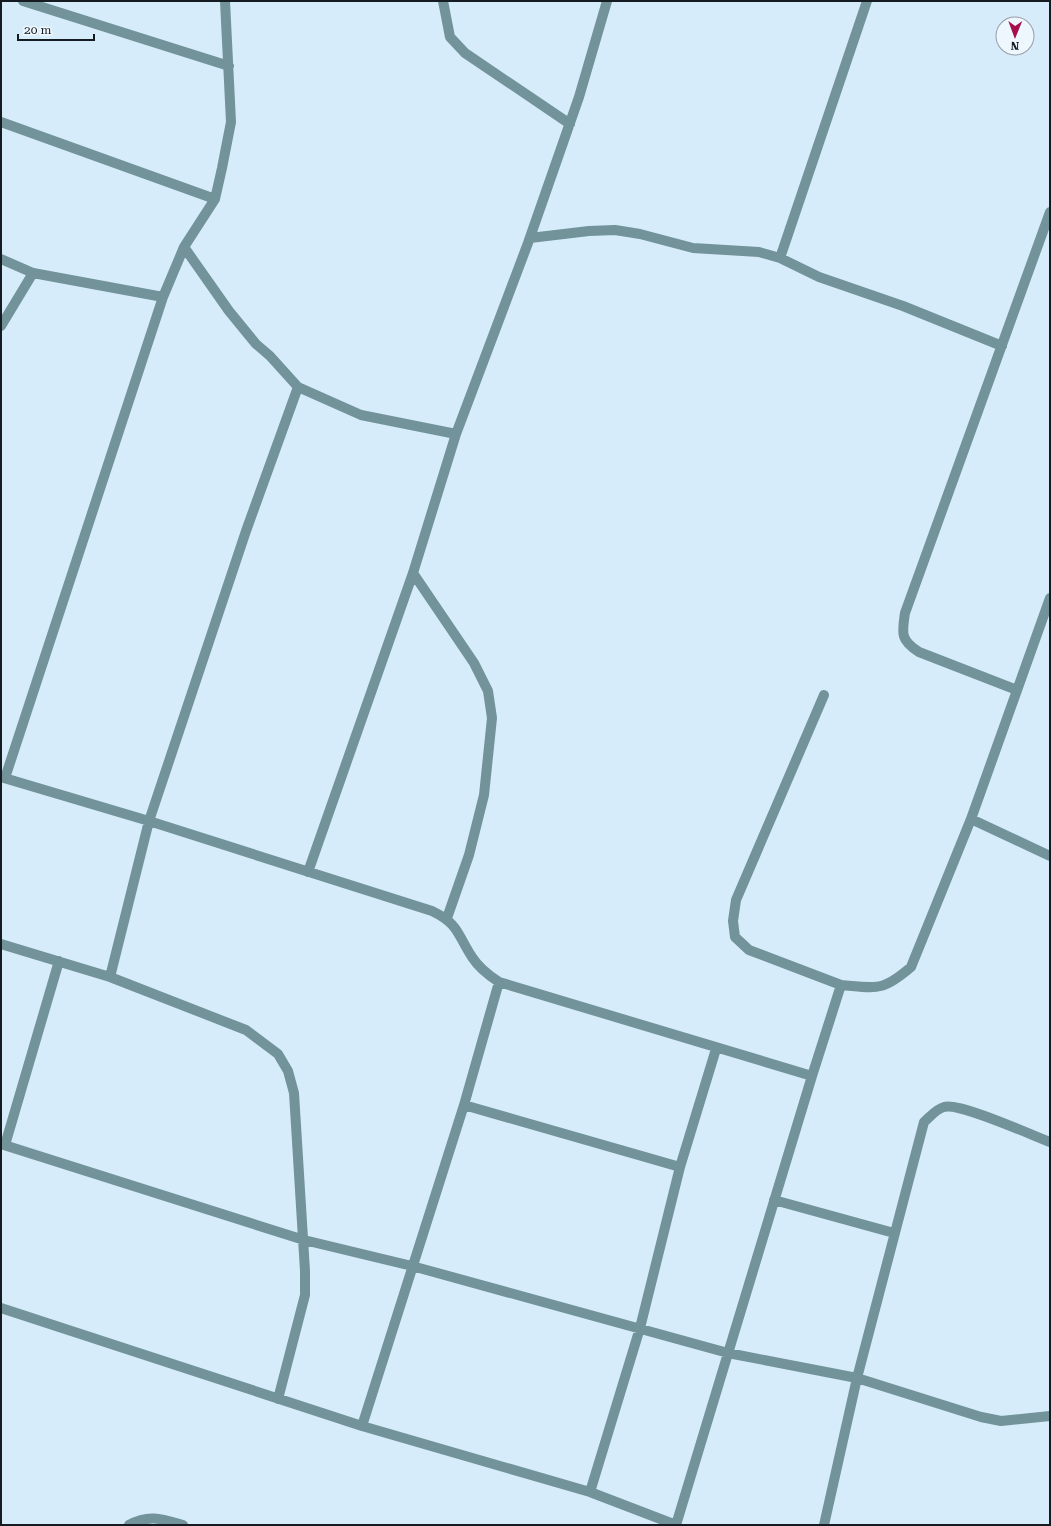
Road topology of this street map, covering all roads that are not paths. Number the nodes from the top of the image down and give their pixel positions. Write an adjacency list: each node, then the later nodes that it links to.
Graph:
1 (23, 1): 6 (street)
2 (224, 1): 6 (street)
3 (444, 1): 8 (street)
4 (607, 1): 8 (street)
5 (867, 1): 13 (street)
6 (229, 66): 9 (street)
7 (1, 122): 9 (street)
8 (570, 124): 11 (street)
9 (215, 199): 12 (street)
10 (1050, 212): 18 (street)
11 (530, 238): 13 (street); 20 (street)
12 (184, 247): 16 (street); 19 (street)
13 (780, 258): 18 (street)
14 (1, 259): 15 (street)
15 (33, 273): 16 (street); 17 (street)
16 (163, 297): 25 (street)
17 (1, 326)
18 (1002, 346): 23 (street)
19 (298, 387): 20 (street); 27 (street)
20 (456, 434): 21 (street)
21 (413, 573): 29 (street); 30 (street)
22 (1050, 598): 23 (street)
23 (1017, 690): 26 (street)
24 (824, 695): 35 (street)
25 (3, 778): 27 (street)
26 (971, 819): 28 (street); 35 (street)
27 (149, 821): 29 (street); 33 (street)
28 (1050, 856)
29 (308, 872): 30 (street)
30 (447, 918): 34 (street)
31 (1, 944): 32 (street)
32 (59, 961): 33 (street); 40 (street)
33 (110, 977): 44 (street)
34 (499, 982): 36 (street); 38 (street)
35 (841, 985): 37 (street)
36 (716, 1049): 37 (street); 41 (street)
37 (812, 1076): 42 (street)
38 (464, 1105): 41 (street); 45 (street)
39 (1050, 1142): 43 (street)
40 (3, 1144): 44 (street)
41 (680, 1167): 47 (street)
42 (774, 1200): 43 (street); 48 (street)
43 (894, 1233): 49 (street)
44 (304, 1240): 45 (street); 50 (street)
45 (412, 1266): 47 (street); 52 (street)
46 (1, 1308): 50 (street)
47 (640, 1328): 48 (street); 53 (street)
48 (728, 1354): 49 (street); 56 (street)
49 (857, 1378): 51 (street); 57 (street)
50 (278, 1399): 52 (street)
51 (1050, 1416)
52 (362, 1426): 53 (street)
53 (590, 1492): 56 (street)
54 (129, 1525): 55 (street)
55 (183, 1525)
56 (676, 1525)
57 (824, 1525)

